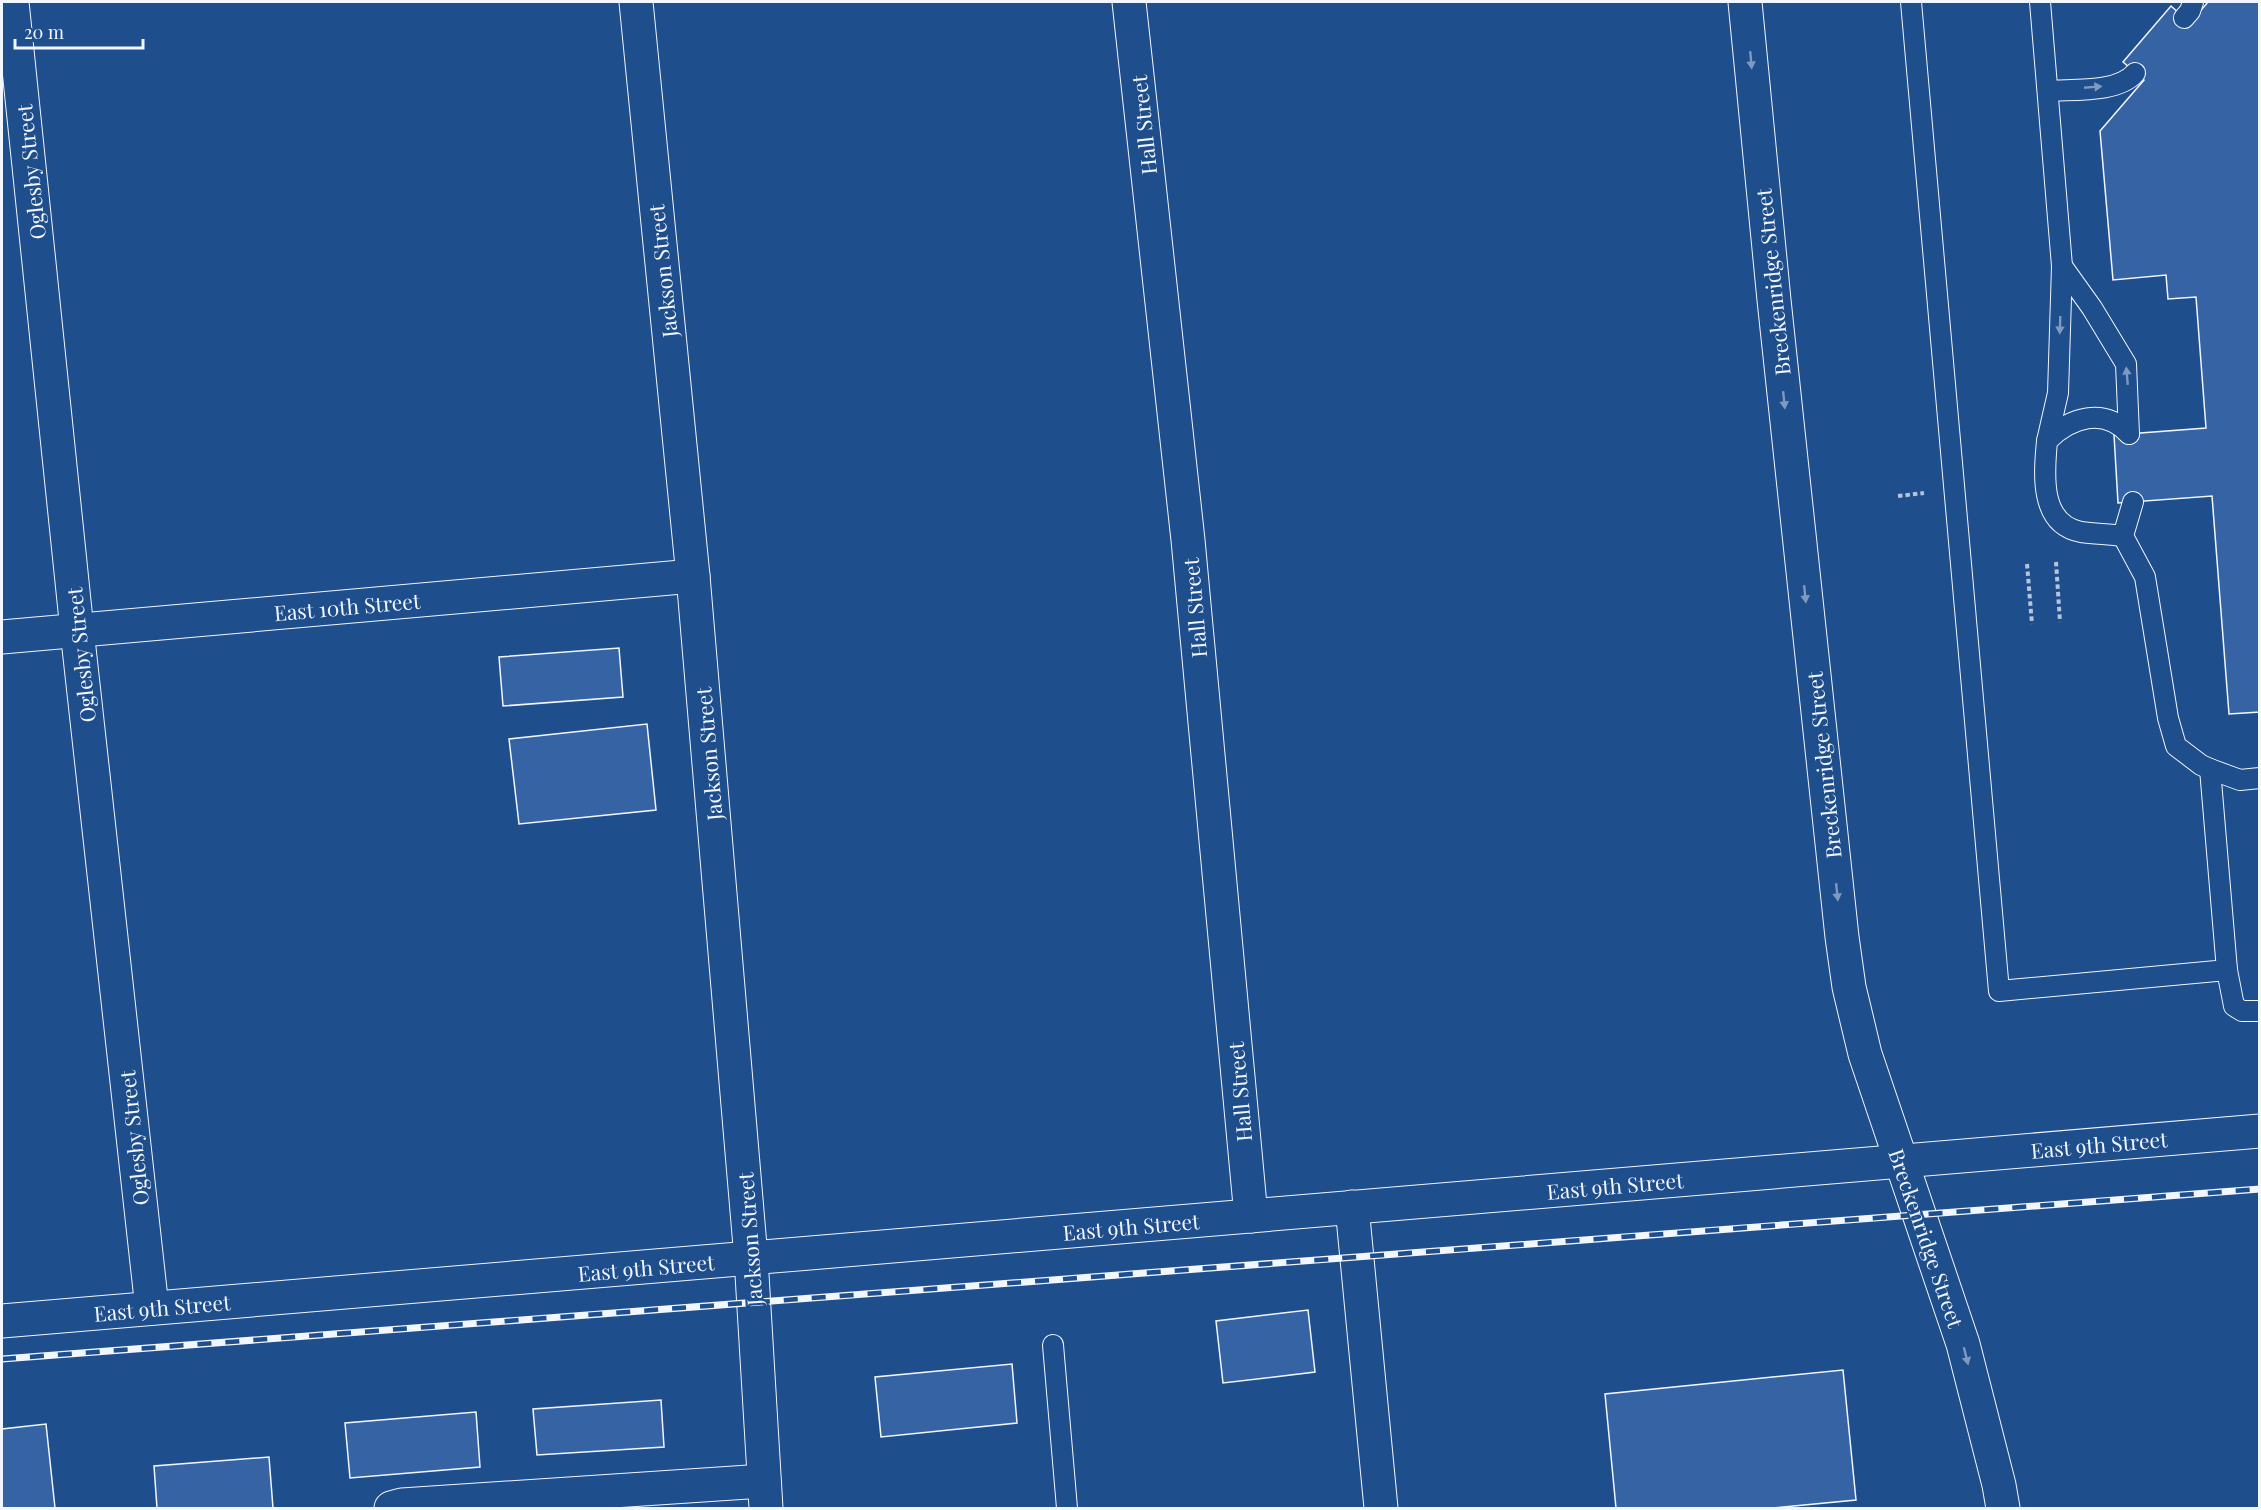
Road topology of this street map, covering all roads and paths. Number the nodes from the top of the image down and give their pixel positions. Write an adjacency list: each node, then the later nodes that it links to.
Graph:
1 (12, 2): 18 (street, Oglesby Street)
2 (636, 2): 15 (street, Jackson Street)
3 (1130, 2): 27 (street, Hall Street)
4 (1745, 2): 25 (street, Breckenridge Street, one-way to 25)
5 (1911, 2): 22 (lane)
6 (2040, 2): 8 (lane)
7 (2135, 73): 8 (lane, one-way to 7)
8 (2048, 91): 9 (lane)
9 (2062, 266): 10 (lane, one-way to 10); 10 (lane, one-way to 9)
10 (2048, 441): 12 (lane)
11 (2133, 501): 12 (lane)
12 (2123, 536): 20 (lane)
13 (2056, 562): 16 (path)
14 (2027, 564): 17 (path)
15 (693, 576): 18 (street, East 10th Street); 28 (street, Jackson Street)
16 (2060, 622)
17 (2032, 624)
18 (77, 630): 19 (street, East 10th Street); 29 (street, Oglesby Street)
19 (2, 637)
20 (2210, 769): 21 (lane); 22 (lane)
21 (2259, 778)
22 (2227, 970): 23 (lane)
23 (2259, 1011)
24 (2259, 1131): 25 (street, East 9th Street)
25 (1902, 1161): 26 (street, East 9th Street); 36 (street, Breckenridge Street, one-way to 36)
26 (1352, 1207): 27 (street, East 9th Street); 35 (street)
27 (1251, 1216): 28 (street, East 9th Street)
28 (751, 1258): 29 (street, East 9th Street); 32 (street, Jackson Street)
29 (152, 1308): 30 (street, East 9th Street)
30 (2, 1321)
31 (1053, 1345): 34 (lane)
32 (765, 1495): 33 (street)
33 (391, 1509)
34 (1067, 1509)
35 (1381, 1509)
36 (2003, 1509)

